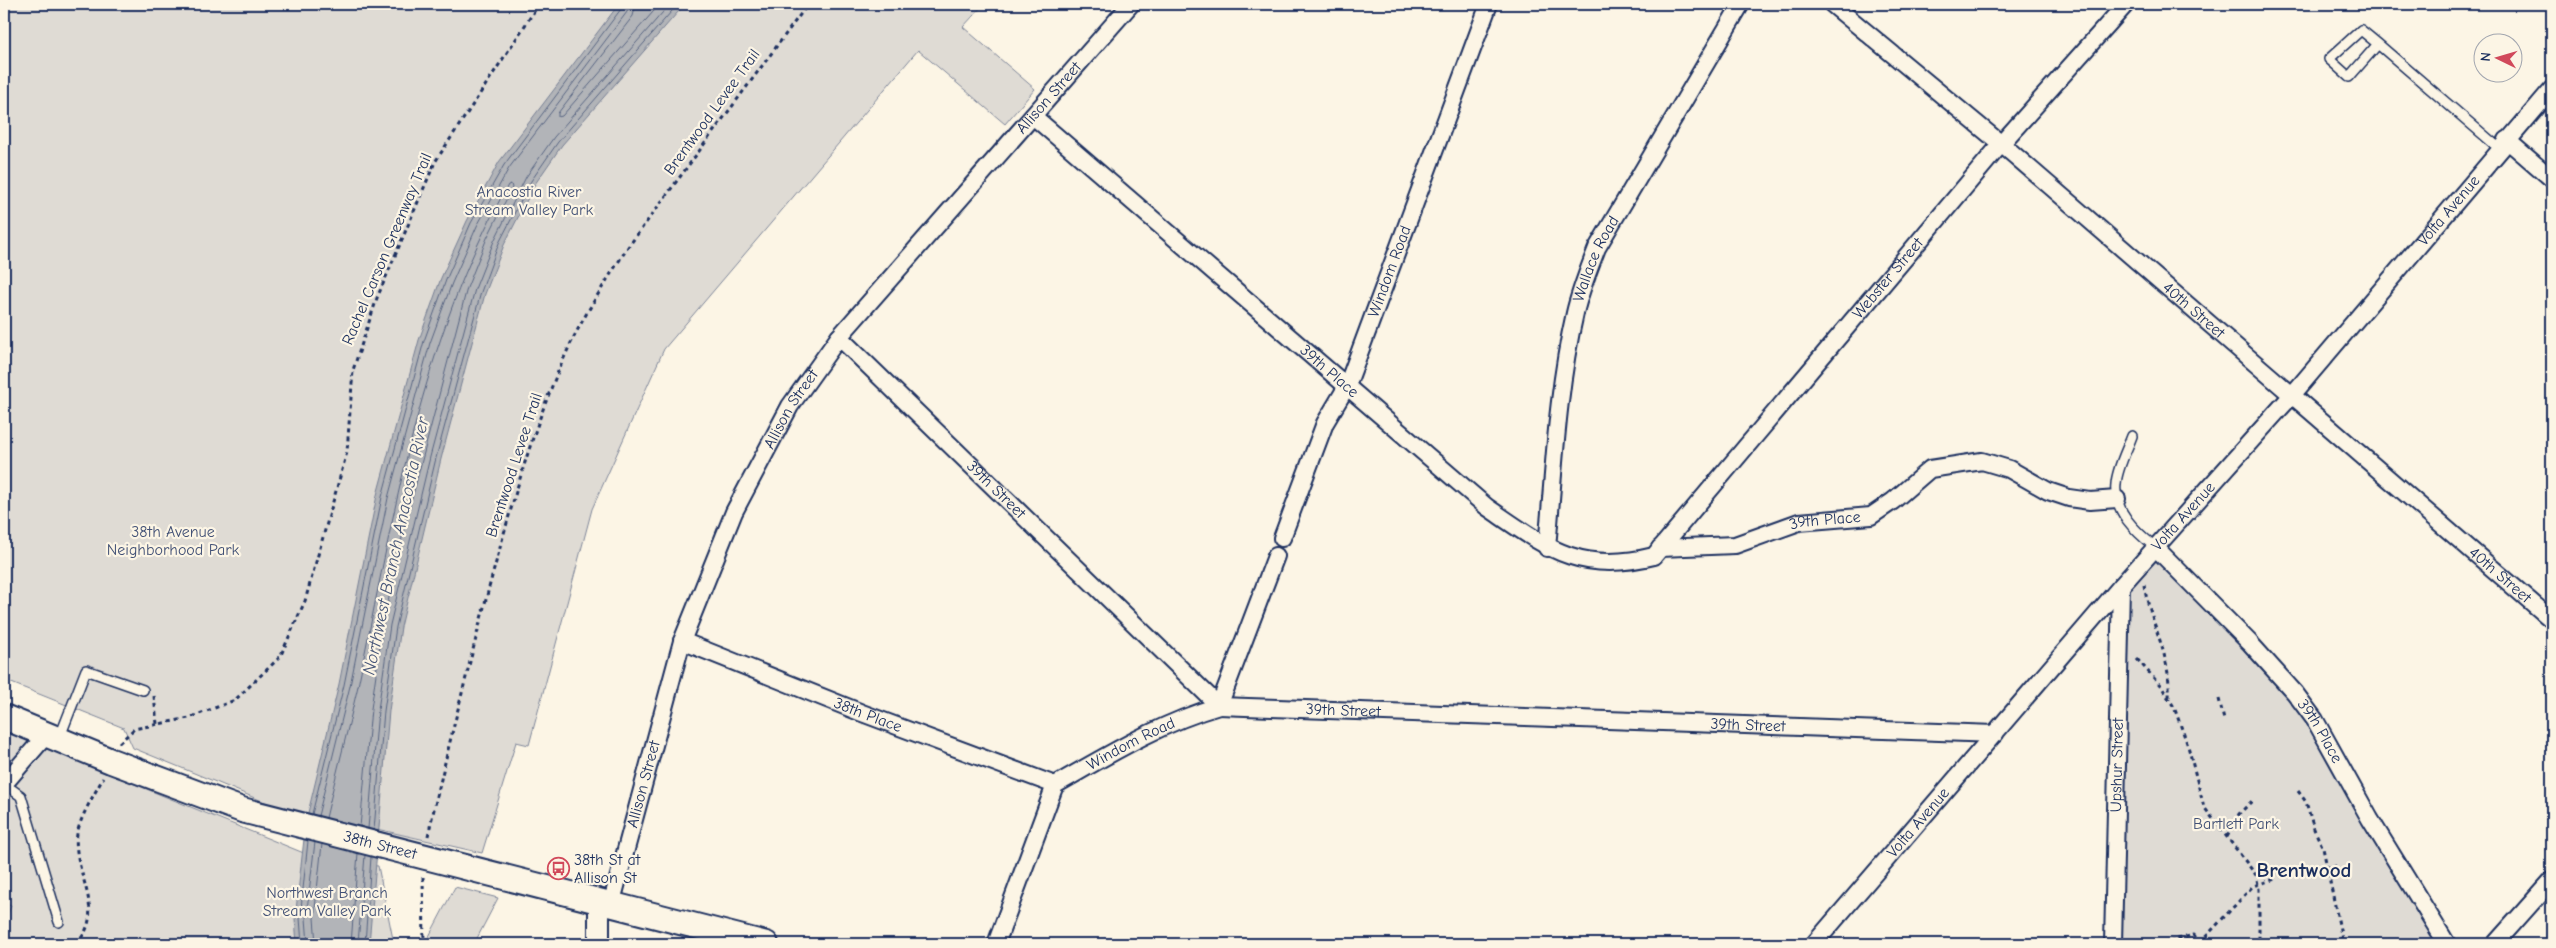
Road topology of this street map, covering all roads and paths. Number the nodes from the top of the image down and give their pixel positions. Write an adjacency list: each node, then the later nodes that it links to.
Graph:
1 (539, 4): 35 (path, Rachel Carson Greenway Trail)
2 (808, 4): 44 (path, Brentwood Levee Trail)
3 (1131, 4): 10 (street, Allison Street)
4 (1489, 4): 15 (street, Windom Road)
5 (1741, 4): 21 (street, Wallace Road)
6 (1832, 4): 11 (street, 40th Street)
7 (2126, 4): 11 (street, Webster Street)
8 (2378, 44): 8 (lane); 12 (lane)
9 (2552, 89): 12 (street, Volta Avenue)
10 (1033, 116): 14 (street, Allison Street); 15 (street, 39th Place)
11 (2001, 144): 16 (street, 40th Street); 22 (street, Webster Street)
12 (2503, 145): 13 (street); 16 (street, Volta Avenue)
13 (2552, 179)
14 (839, 337): 27 (street, Allison Street); 32 (street, 39th Street)
15 (1347, 386): 19 (street, Windom Road); 21 (street, 39th Place)
16 (2292, 394): 20 (street, Volta Avenue); 26 (street, 40th Street)
17 (2132, 436): 18 (lane)
18 (2117, 499): 20 (lane); 22 (street, 39th Place)
19 (1282, 538)
20 (2155, 547): 25 (street, Volta Avenue); 65 (street, 39th Place)
21 (1547, 548): 22 (street, 39th Place)
22 (1657, 552)
23 (1276, 556): 32 (street)
24 (2138, 585): 30 (path)
25 (2121, 586): 36 (street, Volta Avenue); 59 (street, Upshur Street)
26 (2552, 620)
27 (682, 640): 40 (street, 38th Place); 50 (street, Allison Street)
28 (2133, 665): 30 (path)
29 (143, 690): 35 (path); 37 (lane)
30 (2169, 697): 43 (path)
31 (2219, 699): 34 (path)
32 (1219, 706): 36 (street, 39th Street); 40 (street, Windom Road)
33 (4, 717): 37 (main road, 38th Street)
34 (2224, 720)
35 (157, 724): 38 (path, Rachel Carson Greenway Trail)
36 (1996, 734): 58 (street, Volta Avenue)
37 (53, 737): 38 (main road, 38th Street); 39 (street)
38 (110, 761): 44 (main road, 38th Street); 53 (path, Rachel Carson Greenway Trail)
39 (4, 784): 51 (lane)
40 (1055, 785): 57 (street)
41 (2298, 791): 46 (path)
42 (2253, 800): 43 (path)
43 (2227, 837): 49 (path)
44 (425, 857): 50 (main road, 38th Street); 54 (path, Brentwood Levee Trail)
45 (2336, 866): 46 (path)
46 (2327, 868): 63 (path)
47 (2274, 879): 49 (path)
48 (2552, 880): 66 (street)
49 (2259, 882): 61 (path); 62 (path)
50 (605, 903): 55 (street, Allison Street); 56 (main road, 38th Street)
51 (59, 922)
52 (2389, 939): 64 (path)
53 (76, 944)
54 (424, 944)
55 (599, 944)
56 (766, 944)
57 (996, 944)
58 (1814, 944)
59 (2113, 944)
60 (2172, 944): 61 (path)
61 (2201, 944)
62 (2259, 944)
63 (2343, 944)
64 (2391, 944)
65 (2447, 944)
66 (2495, 944)

